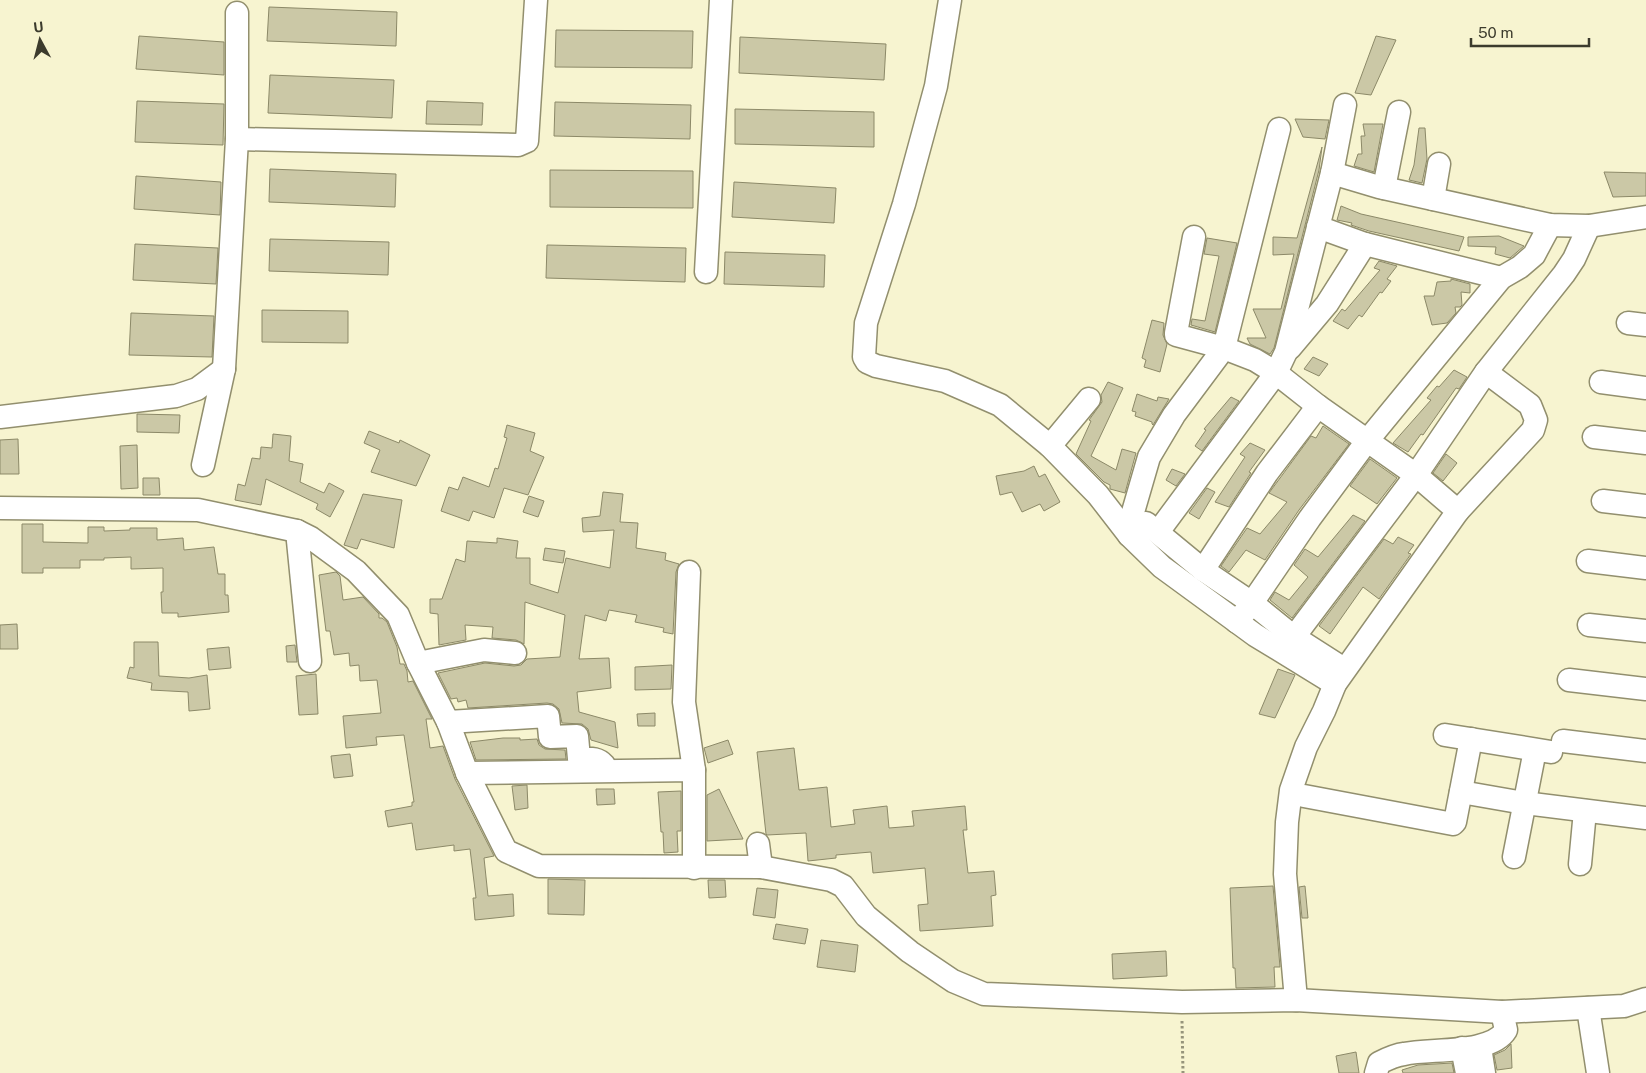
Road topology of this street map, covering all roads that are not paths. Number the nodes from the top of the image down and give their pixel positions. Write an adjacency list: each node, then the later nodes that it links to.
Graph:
1 (536, 0): 8 (street)
2 (721, 0): 19 (street)
3 (950, 0): 34 (street)
4 (238, 13): 8 (street)
5 (1345, 105): 10 (street)
6 (1399, 112): 11 (street)
7 (1278, 129): 21 (street)
8 (237, 139): 23 (street)
9 (1439, 164): 12 (street)
10 (1332, 173): 11 (street); 16 (street)
11 (1384, 188): 12 (street)
12 (1433, 199): 14 (street)
13 (1646, 217): 15 (street)
14 (1550, 225): 15 (street); 20 (street)
15 (1588, 226): 24 (street)
16 (1318, 227): 18 (street); 22 (street)
17 (1194, 237): 21 (street)
18 (1365, 244): 20 (street); 22 (street)
19 (706, 272)
20 (1501, 278): 32 (street)
21 (1224, 348): 25 (street); 41 (street)
22 (1286, 352): 25 (street)
23 (224, 369): 30 (street); 35 (street)
24 (1486, 372): 36 (street); 40 (street)
25 (1276, 374): 29 (street); 43 (street)
26 (1601, 382): 27 (street)
27 (1646, 388)
28 (1089, 398): 34 (street)
29 (1318, 406): 32 (street); 47 (street)
30 (0, 417)
31 (1594, 437): 33 (street)
32 (1367, 441): 36 (street); 49 (street)
33 (1646, 443)
34 (1050, 446): 44 (street)
35 (203, 465)
36 (1416, 475): 40 (street); 53 (street)
37 (1603, 501): 38 (street)
38 (1646, 506)
39 (0, 508): 42 (street)
40 (1458, 511): 57 (street)
41 (1133, 512): 43 (street); 44 (street)
42 (297, 531): 55 (street); 56 (street)
43 (1158, 532): 47 (street)
44 (1129, 535): 50 (street)
45 (1588, 561): 46 (street)
46 (1646, 568)
47 (1203, 570): 49 (street)
48 (689, 572): 65 (street)
49 (1252, 603): 50 (street); 53 (street)
50 (1237, 622): 57 (street)
51 (1589, 625): 52 (street)
52 (1646, 631)
53 (1294, 637): 57 (street)
54 (515, 653): 56 (street)
55 (310, 661)
56 (418, 663): 60 (street)
57 (1339, 677): 79 (street)
58 (1569, 680): 59 (street)
59 (1646, 689)
60 (448, 722): 66 (street); 67 (street)
61 (1445, 736): 62 (street)
62 (1471, 739): 63 (street); 68 (street)
63 (1550, 748): 64 (street); 70 (street)
64 (1646, 751)
65 (694, 770): 66 (street); 76 (street)
66 (611, 772): 67 (street)
67 (467, 773): 76 (street)
68 (1461, 792): 69 (street); 70 (street)
69 (1304, 796)
70 (1524, 803): 71 (street); 74 (street)
71 (1586, 811): 72 (street); 75 (street)
72 (1646, 818)
73 (758, 844): 77 (street)
74 (1514, 857)
75 (1580, 864)
76 (694, 868): 77 (street)
77 (760, 868): 79 (street)
78 (1646, 998): 80 (street)
79 (1296, 1000): 81 (street)
80 (1588, 1008): 81 (street); 87 (street)
81 (1502, 1012): 82 (street)
82 (1471, 1048): 83 (street); 85 (street); 86 (street)
83 (1407, 1063): 84 (street)
84 (1376, 1073)
85 (1467, 1073)
86 (1484, 1073)
87 (1598, 1073)

